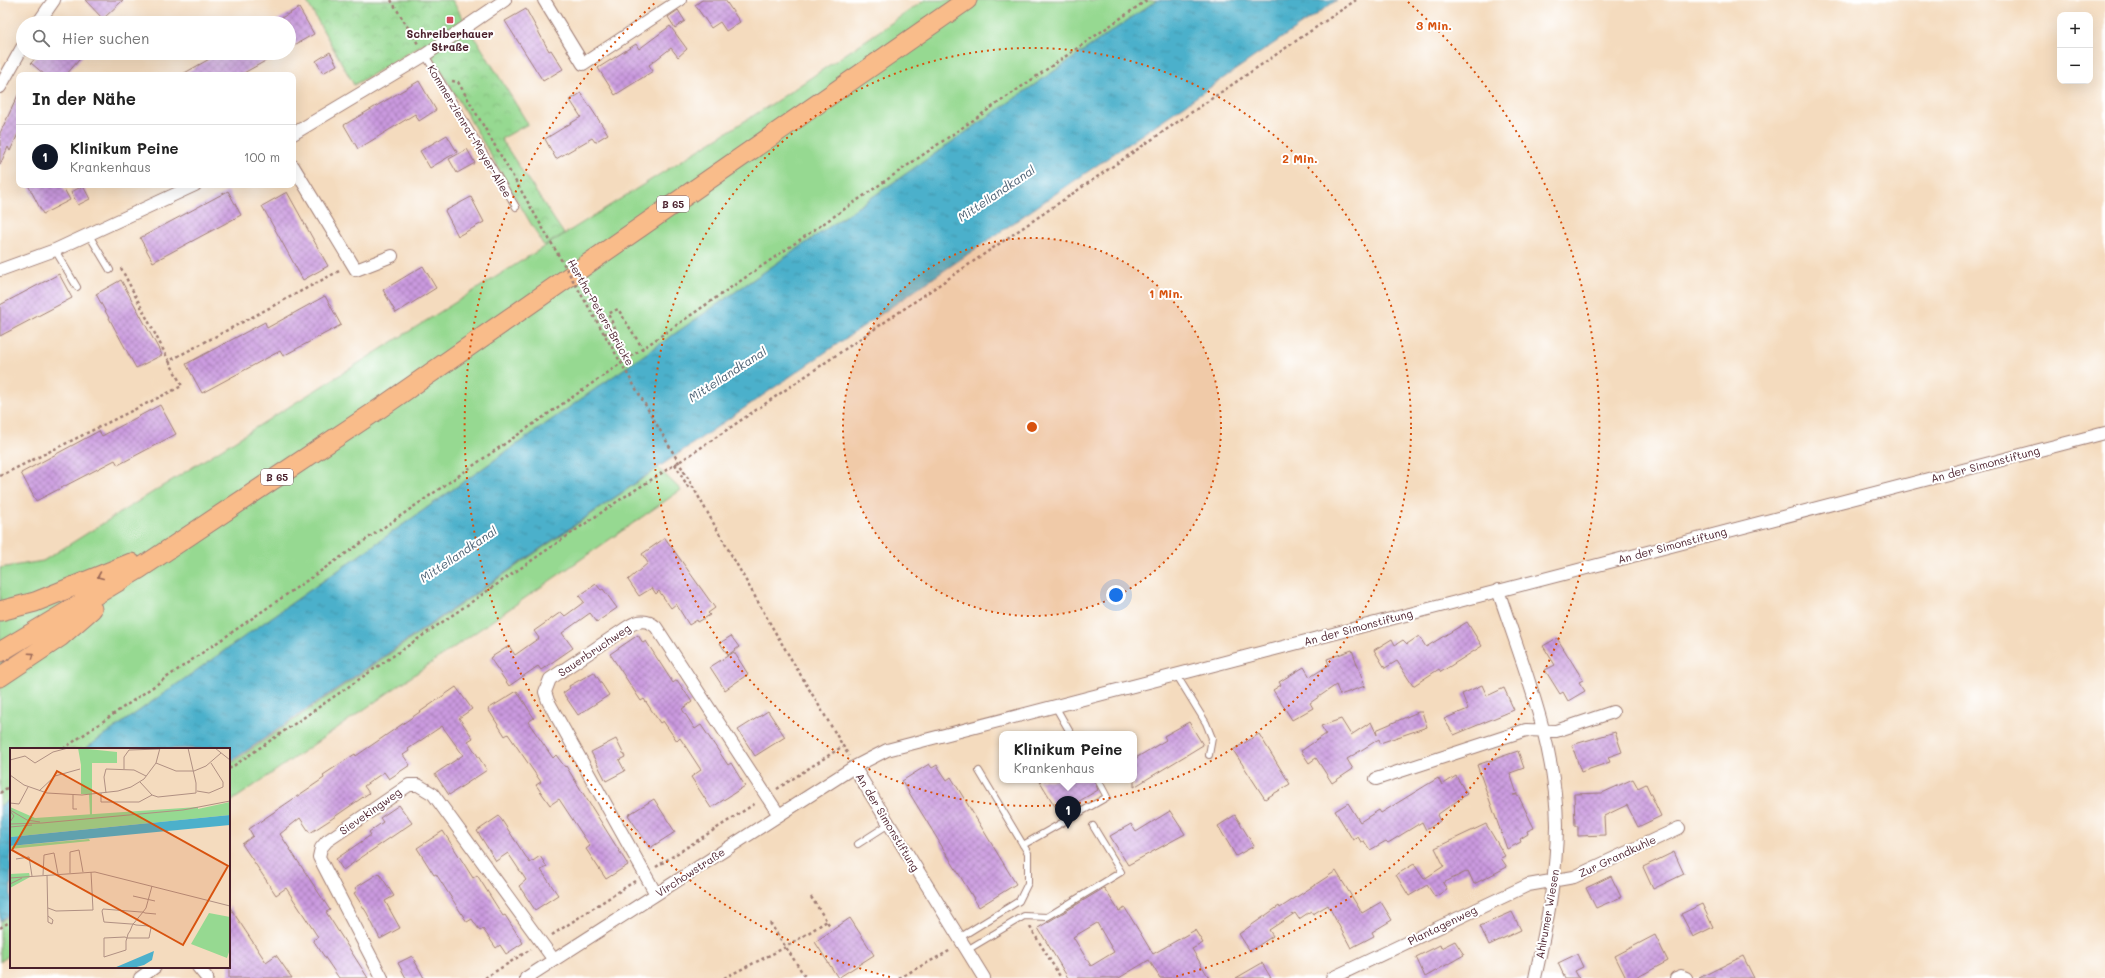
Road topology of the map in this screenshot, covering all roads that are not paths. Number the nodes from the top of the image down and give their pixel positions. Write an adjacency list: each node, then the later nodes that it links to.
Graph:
1 (54, 0): 6 (street)
2 (505, 0): 7 (street, Kommerzienrat-Meyer-Allee)
3 (544, 0): 4 (street)
4 (680, 0)
5 (967, 0): 21 (main road, B 65)
6 (43, 16)
7 (425, 55): 10 (street, Kommerzienrat-Meyer-Allee); 13 (lane, Kommerzienrat-Meyer-Allee)
8 (16, 58): 9 (street)
9 (0, 87)
10 (296, 132)
11 (296, 171): 16 (street)
12 (189, 188): 14 (street)
13 (516, 207)
14 (89, 235): 15 (street); 18 (lane)
15 (55, 250): 17 (street); 19 (lane)
16 (392, 256)
17 (0, 270)
18 (110, 270)
19 (77, 288)
20 (2105, 433): 23 (street, An der Simonstiftung)
21 (175, 545): 22 (main road, B 65); 24 (main road, one-way to 24)
22 (139, 570): 25 (main road, B 65); 27 (main road, one-way to 22)
23 (1498, 590): 26 (street, An der Simonstiftung); 30 (street, Ahlrumer Wiesen)
24 (0, 611)
25 (0, 652)
26 (1176, 674): 28 (street, An der Simonstiftung); 32 (lane)
27 (0, 676)
28 (1055, 706): 31 (lane); 33 (street, An der Simonstiftung)
29 (1613, 712): 30 (street)
30 (1544, 730): 35 (street); 43 (street, Ahlrumer Wiesen)
31 (1069, 731)
32 (1210, 755)
33 (854, 767): 37 (street, Virchowstraße); 38 (street, An der Simonstiftung)
34 (979, 771): 42 (lane)
35 (1376, 779)
36 (1100, 783): 42 (lane)
37 (779, 815): 44 (street, Virchowstraße); 44 (street, Sauerbruchweg)
38 (889, 824): 41 (lane); 45 (street, An der Simonstiftung)
39 (1093, 826): 45 (lane)
40 (1679, 828): 43 (street, Zur Grandkuhle)
41 (858, 844)
42 (1023, 845): 45 (lane)
43 (1554, 879): 54 (street, Plantagenweg); 55 (street, Ahlrumer Wiesen)
44 (656, 894): 46 (street, Virchowstraße)
45 (963, 944): 53 (street, An der Simonstiftung)
46 (554, 960): 51 (street, Sievekingweg); 52 (street, Virchowstraße)
47 (154, 968): 49 (street)
48 (199, 968): 50 (street)
49 (140, 978)
50 (207, 978)
51 (382, 978)
52 (526, 978)
53 (984, 978)
54 (1332, 978)
55 (1535, 978)
56 (1676, 978): 57 (street)
57 (1686, 978)

